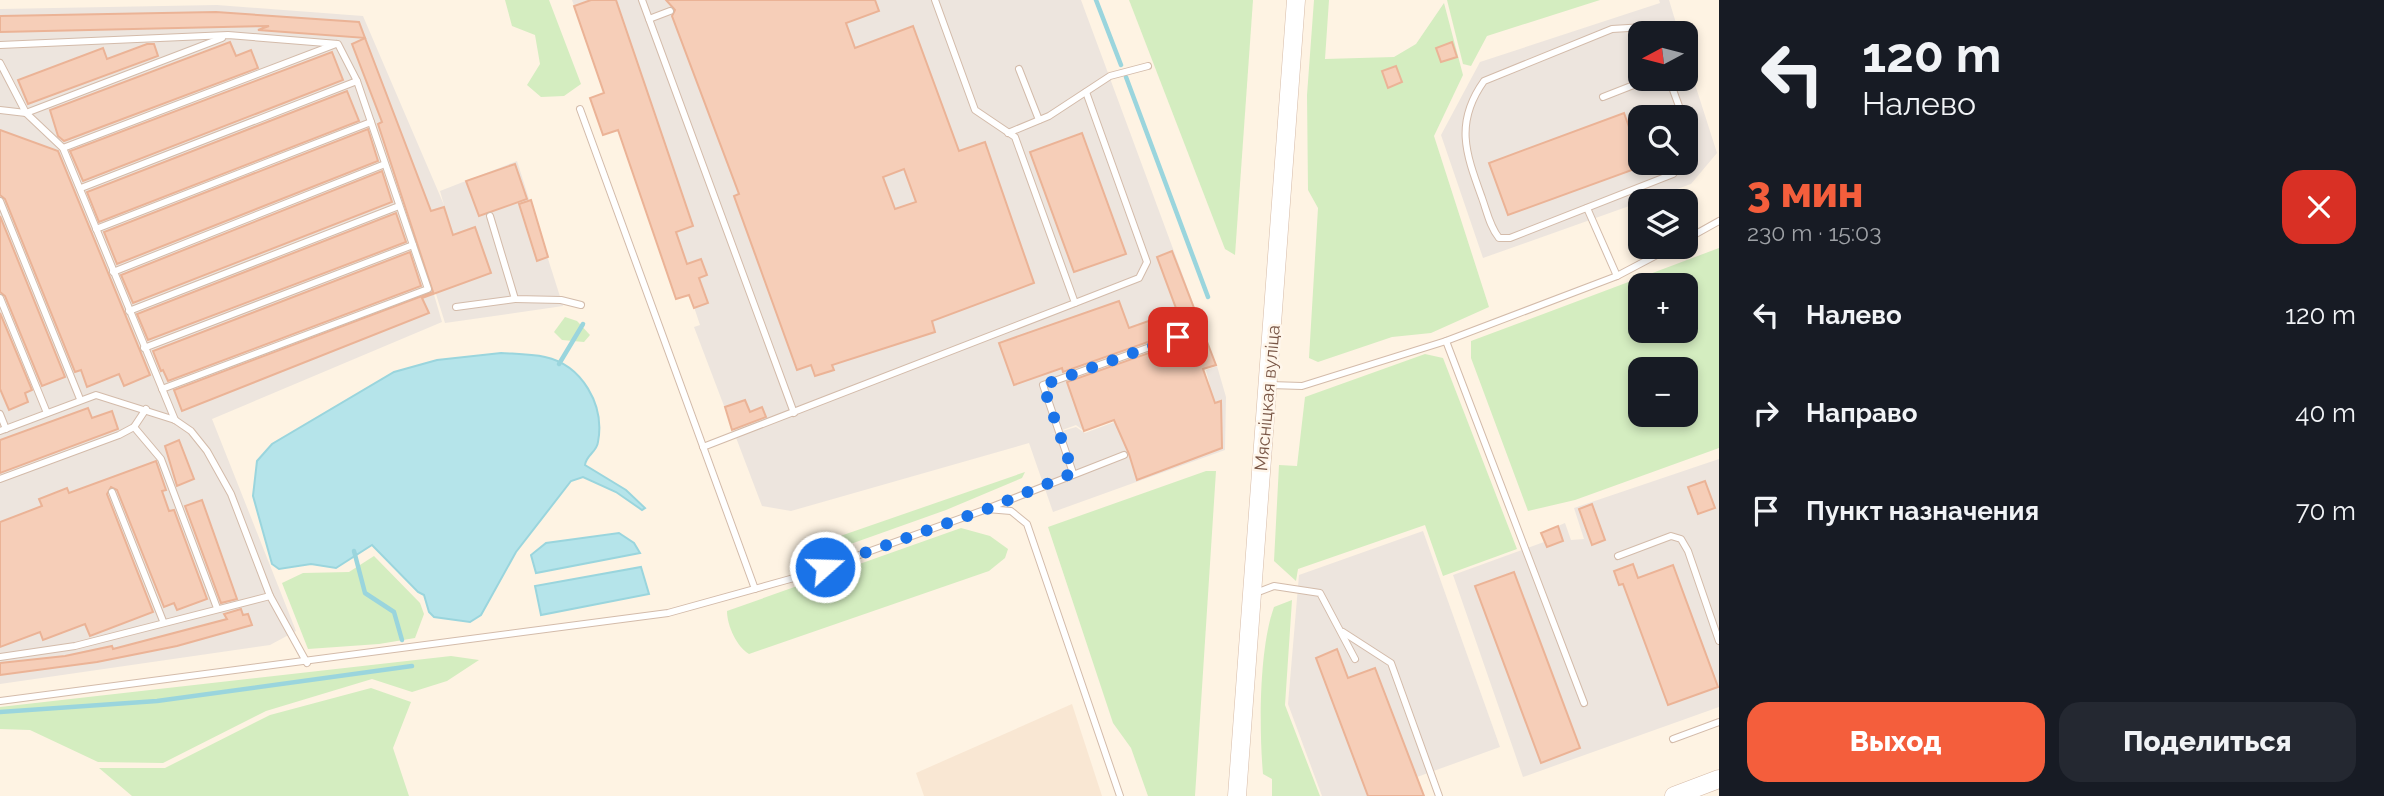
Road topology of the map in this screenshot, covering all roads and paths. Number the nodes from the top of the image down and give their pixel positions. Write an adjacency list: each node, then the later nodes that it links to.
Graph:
1 (642, 0): 5 (lane)
2 (935, 0): 22 (lane)
3 (1296, 0): 47 (main road, Мясніцкая вуліца)
4 (670, 11): 5 (lane)
5 (649, 19): 52 (lane)
6 (1628, 27): 29 (lane)
7 (228, 35): 8 (lane); 9 (lane); 19 (lane)
8 (338, 44): 13 (lane); 23 (lane)
9 (0, 45)
10 (0, 63): 19 (lane)
11 (1149, 65): 15 (lane)
12 (1018, 69): 20 (lane)
13 (357, 81): 21 (lane); 26 (lane)
14 (1628, 87): 16 (lane)
15 (1086, 92): 20 (lane); 40 (lane)
16 (1603, 97)
17 (580, 109): 57 (lane)
18 (0, 110): 19 (lane)
19 (26, 113): 23 (lane)
20 (1039, 120): 22 (lane)
21 (371, 122): 24 (lane); 32 (lane)
22 (1008, 133): 40 (lane)
23 (62, 148): 26 (lane)
24 (385, 164): 28 (lane); 36 (lane)
25 (1670, 175): 29 (lane)
26 (81, 188): 32 (lane)
27 (0, 201): 49 (lane)
28 (399, 206): 34 (lane); 43 (lane)
29 (1587, 208): 37 (lane)
30 (491, 216): 39 (lane)
31 (1719, 221): 33 (lane)
32 (96, 229): 36 (lane)
33 (1698, 233)
34 (413, 245): 46 (lane); 48 (lane)
35 (1650, 259): 37 (lane)
36 (113, 272): 43 (lane)
37 (1618, 276): 45 (lane)
38 (0, 298): 51 (lane)
39 (515, 299): 41 (lane); 42 (lane)
40 (1075, 303): 52 (lane)
41 (581, 305)
42 (456, 307)
43 (128, 311): 46 (lane)
44 (1178, 337): 59 (lane)
45 (1446, 341): 47 (lane); 75 (lane)
46 (144, 348): 48 (lane)
47 (1269, 385): 65 (main road, Мясніцкая вуліца)
48 (162, 389): 54 (lane)
49 (80, 400): 50 (lane); 51 (lane)
50 (146, 409): 54 (lane); 55 (lane)
51 (47, 413): 56 (lane)
52 (794, 413): 57 (lane)
53 (0, 414): 56 (lane)
54 (175, 420): 66 (lane)
55 (134, 427): 60 (lane); 67 (lane)
56 (3, 430)
57 (703, 447): 64 (lane)
58 (1124, 455): 59 (lane)
59 (1073, 473): 62 (lane)
60 (0, 479)
61 (112, 492): 68 (lane)
62 (987, 509): 64 (lane); 79 (lane)
63 (1618, 556): 70 (lane)
64 (755, 589): 73 (lane)
65 (1252, 595): 69 (lane); 80 (main road, Мясніцкая вуліца)
66 (270, 596): 67 (lane); 73 (lane)
67 (217, 608): 68 (lane)
68 (163, 621): 71 (lane)
69 (1343, 632): 72 (lane); 81 (lane)
70 (1719, 641)
71 (0, 656)
72 (1356, 659)
73 (307, 663): 74 (lane)
74 (0, 701)
75 (1584, 703)
76 (1719, 722): 77 (lane)
77 (1673, 739)
78 (1719, 779): 82 (main road)
79 (1120, 796)
80 (1237, 796)
81 (1439, 796)
82 (1674, 796)

